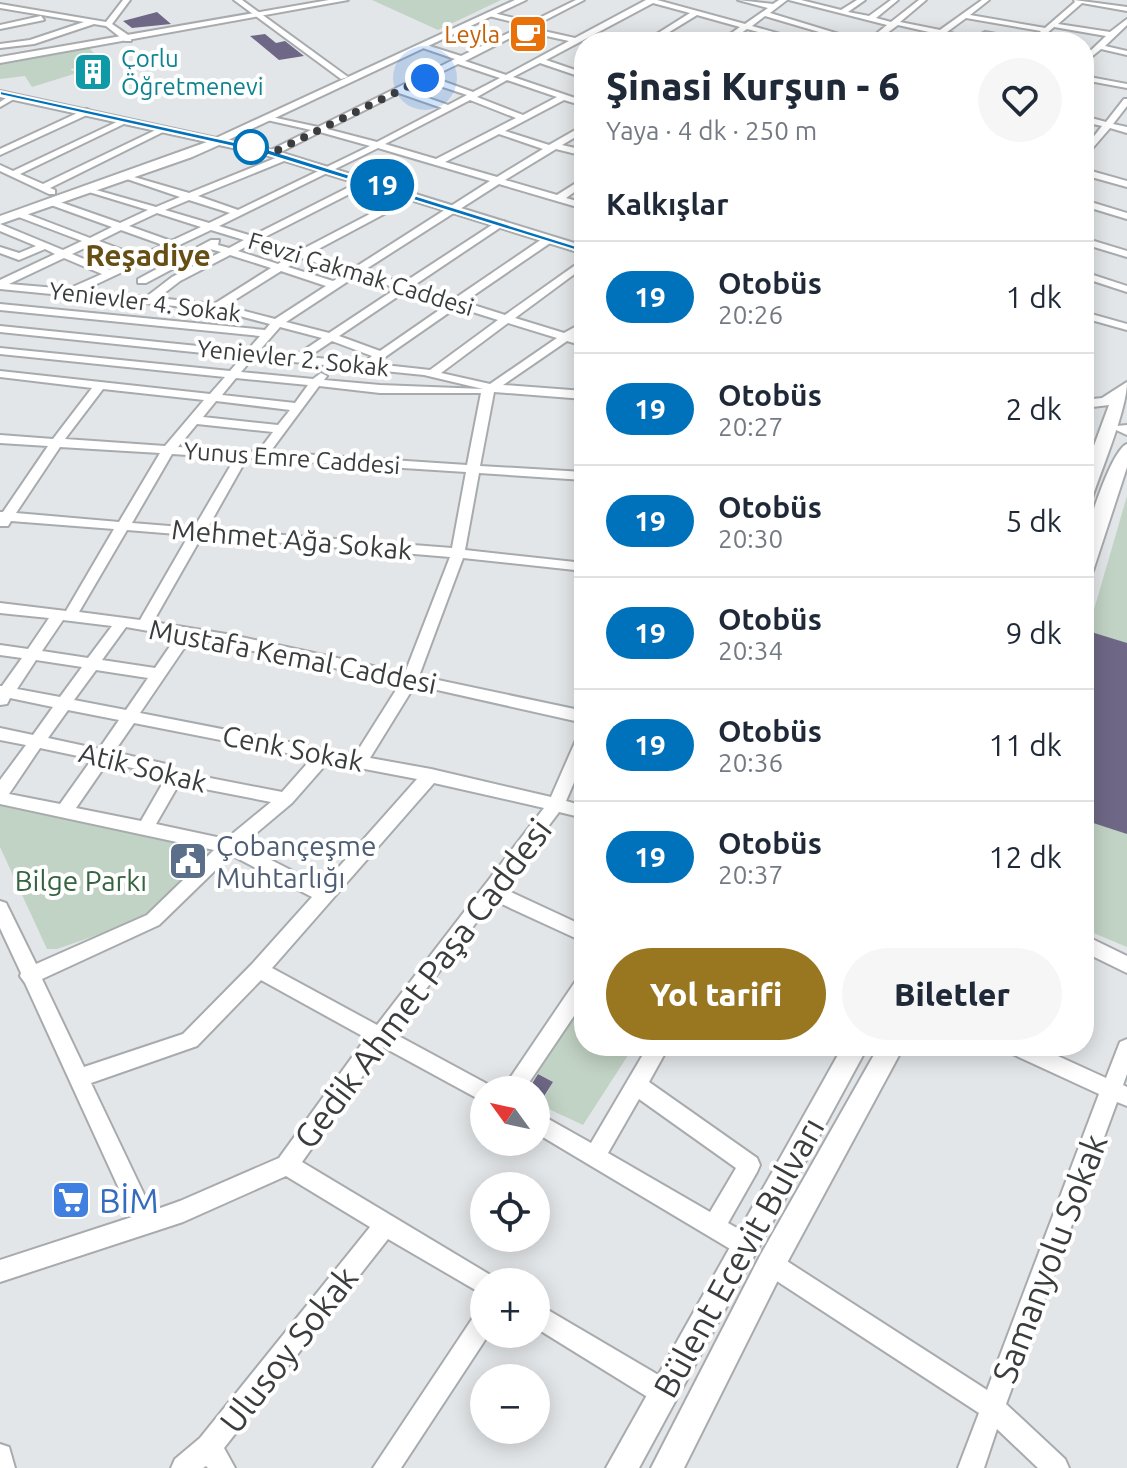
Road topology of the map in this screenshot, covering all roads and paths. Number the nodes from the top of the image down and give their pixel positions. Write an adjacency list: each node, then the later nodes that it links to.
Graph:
1 (130, 0): 19 (street)
2 (237, 0): 27 (street)
3 (344, 0): 27 (main road)
4 (508, 0): 65 (main road)
5 (522, 0): 23 (main road)
6 (581, 0): 38 (street)
7 (652, 0): 21 (street); 40 (street)
8 (741, 0): 18 (street)
9 (784, 0): 18 (street)
10 (792, 0): 22 (street)
11 (862, 0): 22 (street)
12 (895, 0): 30 (street)
13 (923, 0): 35 (street)
14 (986, 0): 28 (street)
15 (1080, 0): 20 (street); 39 (street)
16 (0, 6): 25 (street)
17 (59, 6): 26 (street)
18 (775, 7): 24 (street)
19 (120, 9): 29 (street); 34 (street)
20 (1127, 9)
21 (697, 12): 36 (street); 41 (street)
22 (841, 13): 30 (street)
23 (492, 14): 38 (street); 57 (main road)
24 (765, 14): 36 (street); 44 (street)
25 (54, 15): 26 (street); 37 (street)
26 (66, 16): 29 (street)
27 (258, 16): 53 (main road); 65 (street)
28 (965, 16): 33 (street); 47 (street)
29 (79, 18): 31 (street)
30 (870, 19): 35 (street)
31 (97, 21): 34 (street); 56 (street)
32 (1127, 21): 52 (street)
33 (999, 23): 39 (street); 48 (street)
34 (108, 24): 53 (street)
35 (896, 24): 45 (street); 46 (street)
36 (748, 26): 42 (street); 43 (street)
37 (0, 27)
38 (529, 27): 54 (street); 62 (street)
39 (1049, 28): 49 (street); 50 (street)
40 (597, 32)
41 (664, 32)
42 (739, 32)
43 (768, 32)
44 (827, 32)
45 (884, 32)
46 (936, 32)
47 (942, 32)
48 (989, 32)
49 (1044, 32)
50 (1086, 32)
51 (1094, 33): 52 (street)
52 (1113, 35): 58 (street)
53 (128, 39): 61 (main road)
54 (574, 39)
55 (574, 45): 63 (street)
56 (0, 46)
57 (426, 46): 62 (street); 81 (main road)
58 (1101, 47): 59 (street); 60 (street)
59 (1094, 53)
60 (1127, 53)
61 (0, 60)
62 (460, 60): 66 (street); 67 (street)
63 (542, 61): 64 (street); 67 (street)
64 (574, 73)
65 (344, 77): 91 (main road)
66 (425, 78): 71 (street); 74 (street)
67 (508, 78): 74 (street); 75 (street)
68 (1094, 80): 70 (street)
69 (574, 85): 75 (street)
70 (1127, 86)
71 (400, 91): 79 (street); 87 (street)
72 (0, 94): 73 (main road)
73 (15, 96): 78 (street); 80 (main road)
74 (472, 96): 79 (street); 82 (street)
75 (560, 96): 76 (street); 82 (street)
76 (574, 101)
77 (1127, 101): 85 (street)
78 (0, 105)
79 (449, 108): 93 (street)
80 (86, 112): 83 (main road); 96 (street)
81 (270, 118): 87 (street); 91 (main road)
82 (523, 118): 89 (street)
83 (126, 121): 86 (main road); 101 (street)
84 (1094, 122): 85 (street)
85 (1108, 125): 88 (street); 92 (street)
86 (165, 129): 91 (main road); 107 (street)
87 (323, 130): 93 (street); 97 (street)
88 (1127, 130)
89 (498, 131): 94 (street); 99 (street)
90 (574, 134): 94 (street)
91 (216, 139): 97 (main road); 103 (main road); 113 (main road)
92 (1094, 142)
93 (381, 144): 99 (street); 100 (street)
94 (553, 148): 95 (street); 105 (street)
95 (574, 151)
96 (0, 152)
97 (272, 153): 98 (main road)
98 (286, 157): 100 (main road); 111 (street)
99 (436, 163): 105 (street)
100 (330, 170): 104 (main road); 118 (street)
101 (4, 171): 107 (street)
102 (1094, 175): 106 (street)
103 (130, 177): 109 (main road); 111 (street)
104 (368, 181): 110 (main road); 129 (street)
105 (495, 182): 112 (street); 116 (street)
106 (1127, 184)
107 (44, 187): 113 (street)
108 (574, 188): 112 (street)
109 (92, 190): 113 (main road); 117 (street, Fevzi Çakmak Caddesi)
110 (413, 195): 116 (main road); 140 (street)
111 (187, 196): 117 (street); 118 (street)
112 (559, 198): 114 (street)
113 (55, 199): 119 (main road); 120 (main road); 126 (street)
114 (574, 203)
115 (1094, 206): 121 (street)
116 (453, 208): 123 (main road); 144 (street)
117 (156, 210): 124 (street, Fevzi Çakmak Caddesi); 126 (street)
118 (236, 212): 124 (street)
119 (0, 213)
120 (19, 214): 122 (main road); 130 (street)
121 (1127, 216)
122 (0, 220)
123 (501, 223): 128 (main road); 150 (street)
124 (207, 226): 127 (street, Fevzi Çakmak Caddesi); 131 (street)
125 (0, 227): 134 (street)
126 (120, 227): 130 (street); 131 (street)
127 (231, 233): 129 (street, Fevzi Çakmak Caddesi); 133 (street)
128 (549, 239): 135 (main road); 154 (street)
129 (253, 240): 137 (street); 140 (street, Fevzi Çakmak Caddesi)
130 (89, 241): 138 (street); 141 (street)
131 (169, 244): 141 (street)
132 (1094, 244): 139 (street)
133 (209, 245): 137 (street); 147 (street)
134 (44, 246): 136 (street); 138 (street)
135 (574, 249)
136 (0, 250)
137 (230, 252): 143 (street); 153 (street)
138 (61, 254): 145 (street); 148 (street)
139 (1127, 254)
140 (300, 255): 143 (street); 144 (street, Fevzi Çakmak Caddesi)
141 (137, 259): 145 (street)
142 (574, 261): 158 (street)
143 (279, 267): 149 (street); 156 (street)
144 (354, 271): 149 (street); 150 (street, Fevzi Çakmak Caddesi)
145 (109, 273): 152 (street)
146 (1094, 278): 151 (street)
147 (142, 281)
148 (0, 285): 152 (street, Yenievler 4. Sokak)
149 (334, 285): 159 (street)
150 (404, 287): 154 (street, Fevzi Çakmak Caddesi); 164 (street)
151 (1127, 289)
152 (69, 293): 153 (street, Yenievler 4. Sokak)
153 (149, 300): 156 (street, Yenievler 4. Sokak)
154 (455, 303): 158 (street, Fevzi Çakmak Caddesi); 169 (street)
155 (0, 307): 163 (street)
156 (216, 307): 159 (street, Yenievler 4. Sokak)
157 (1094, 318): 160 (street)
158 (505, 319): 165 (street, Fevzi Çakmak Caddesi); 174 (street)
159 (278, 322): 163 (street); 164 (street, Yenievler 4. Sokak)
160 (1127, 327)
161 (0, 329): 168 (street, Yenievler 2. Sokak)
162 (574, 333): 165 (street)
163 (268, 334): 168 (street)
164 (332, 337): 169 (street, Yenievler 4. Sokak); 170 (street)
165 (568, 338): 166 (street, Fevzi Çakmak Caddesi); 179 (street)
166 (574, 340)
167 (0, 351): 175 (street)
168 (251, 353): 170 (street, Yenievler 2. Sokak); 175 (street)
169 (381, 355): 172 (street)
170 (299, 358): 171 (street, Yenievler 2. Sokak)
171 (331, 362): 172 (street, Yenievler 2. Sokak); 176 (street)
172 (366, 366): 174 (street, Yenievler 2. Sokak)
173 (0, 374): 177 (street)
174 (432, 374): 179 (street, Yenievler 2. Sokak)
175 (233, 375): 176 (street); 181 (street)
176 (316, 383): 179 (street); 182 (street)
177 (100, 385): 181 (street); 187 (street)
178 (1126, 389): 183 (main road); 183 (main road)
179 (491, 390): 180 (street, Yenievler 2. Sokak); 194 (street)
180 (574, 394)
181 (213, 397): 182 (street); 184 (street)
182 (299, 407): 185 (street)
183 (1106, 419): 193 (main road)
184 (194, 420): 185 (street); 189 (street)
185 (282, 429): 191 (street)
186 (0, 439): 187 (street, Yunus Emre Caddesi)
187 (56, 443): 189 (street, Yunus Emre Caddesi); 196 (street)
188 (1127, 449): 192 (main road)
189 (168, 450): 190 (street, Yunus Emre Caddesi); 197 (street)
190 (243, 454): 191 (street, Yunus Emre Caddesi); 198 (street)
191 (261, 456): 194 (street, Yunus Emre Caddesi)
192 (1123, 461): 199 (main road)
193 (1094, 467)
194 (475, 469): 195 (street, Yunus Emre Caddesi); 200 (street)
195 (574, 475)
196 (3, 520): 197 (street, Mehmet Ağa Sokak)
197 (124, 526): 198 (street, Mehmet Ağa Sokak); 203 (street)
198 (200, 531): 200 (street, Mehmet Ağa Sokak); 205 (street)
199 (1094, 543)
200 (458, 553): 201 (street, Mehmet Ağa Sokak); 211 (street)
201 (574, 566)
202 (0, 608): 203 (street, Mustafa Kemal Caddesi)
203 (64, 615): 204 (street, Mustafa Kemal Caddesi); 208 (street)
204 (122, 622): 205 (street, Mustafa Kemal Caddesi); 209 (street)
205 (144, 626): 206 (street, Mustafa Kemal Caddesi)
206 (187, 633): 210 (street); 211 (street, Mustafa Kemal Caddesi)
207 (0, 650): 208 (street)
208 (33, 653): 209 (street); 212 (street)
209 (92, 664): 210 (street); 213 (street)
210 (159, 674): 214 (street)
211 (410, 680): 215 (street, Mustafa Kemal Caddesi); 220 (street)
212 (2, 695): 213 (street, Cenk Sokak)
213 (65, 702): 214 (street, Cenk Sokak); 217 (street)
214 (130, 715): 218 (street, Cenk Sokak); 219 (street)
215 (574, 715)
216 (0, 734): 217 (street, Atik Sokak)
217 (37, 741): 219 (street, Atik Sokak); 224 (street)
218 (325, 754): 220 (street, Cenk Sokak); 225 (street)
219 (103, 755): 223 (street, Atik Sokak); 228 (street)
220 (360, 761): 222 (street, Cenk Sokak)
221 (574, 763): 226 (street, Gedik Ahmet Paşa Caddesi)
222 (431, 775): 226 (street, Cenk Sokak); 232 (street)
223 (175, 777): 225 (street, Atik Sokak); 229 (street)
224 (0, 796): 228 (street)
225 (286, 799): 230 (street)
226 (556, 804): 227 (street, Cenk Sokak); 231 (street, Gedik Ahmet Paşa Caddesi)
227 (574, 809)
228 (64, 812): 229 (street)
229 (145, 829): 230 (street)
230 (229, 846): 232 (street); 238 (street)
231 (490, 890): 234 (street); 240 (street, Gedik Ahmet Paşa Caddesi)
232 (326, 896): 237 (street)
233 (0, 908): 238 (street)
234 (574, 929)
235 (1094, 948): 236 (street)
236 (1127, 965)
237 (259, 970): 240 (street); 247 (street)
238 (29, 976): 247 (street)
239 (574, 1000): 246 (street)
240 (378, 1038): 249 (street); 253 (street, Gedik Ahmet Paşa Caddesi)
241 (1127, 1048): 250 (street, Samanyolu Sokak)
242 (653, 1056): 248 (street)
243 (850, 1056): 257 (main road, Bülent Ecevit Bulvarı)
244 (886, 1056): 258 (main road, Bülent Ecevit Bulvarı)
245 (1037, 1056): 250 (street)
246 (522, 1076)
247 (79, 1078): 254 (street)
248 (636, 1085): 252 (street); 256 (street)
249 (470, 1086)
250 (1120, 1093): 264 (street, Samanyolu Sokak)
251 (550, 1130): 252 (street)
252 (595, 1156): 256 (street)
253 (287, 1165): 254 (street, Gedik Ahmet Paşa Caddesi); 255 (street)
254 (146, 1223): 259 (street, Gedik Ahmet Paşa Caddesi)
255 (386, 1224): 260 (street); 266 (street, Ulusoy Sokak)
256 (714, 1226): 257 (street)
257 (745, 1245): 263 (main road, Bülent Ecevit Bulvarı)
258 (771, 1264): 264 (street); 271 (main road, Bülent Ecevit Bulvarı)
259 (0, 1271)
260 (470, 1275)
261 (550, 1323): 263 (street)
262 (470, 1342): 269 (street)
263 (663, 1392): 270 (main road, Bülent Ecevit Bulvarı)
264 (993, 1408): 272 (street, Samanyolu Sokak); 273 (street)
265 (0, 1456): 267 (street)
266 (216, 1458): 268 (street, Ulusoy Sokak)
267 (2, 1468)
268 (184, 1468)
269 (386, 1468)
270 (622, 1468)
271 (667, 1468)
272 (971, 1468)
273 (1056, 1468)

